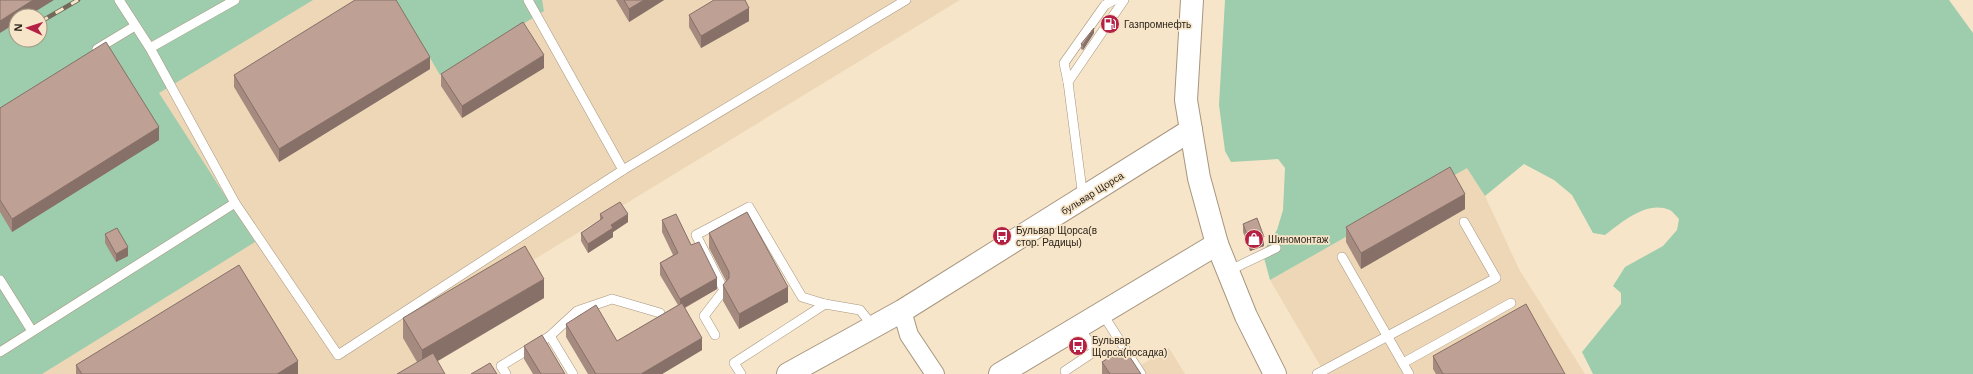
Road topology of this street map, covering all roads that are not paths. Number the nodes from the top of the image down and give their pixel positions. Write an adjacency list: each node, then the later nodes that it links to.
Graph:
1 (119, 0): 8 (lane)
2 (235, 0): 9 (lane)
3 (528, 0): 13 (lane)
4 (906, 0): 13 (lane)
5 (1114, 0): 11 (lane)
6 (1124, 0): 11 (lane)
7 (1192, 0): 12 (street)
8 (135, 26): 9 (lane); 10 (lane)
9 (150, 48): 15 (lane)
10 (88, 56)
11 (1068, 82): 14 (lane)
12 (1191, 130): 14 (street, бульвар Щорса); 17 (street)
13 (623, 170): 15 (lane)
14 (1084, 198): 24 (street, бульвар Щорса)
15 (235, 203): 29 (lane)
16 (1464, 222): 31 (lane)
17 (1217, 244): 20 (street); 26 (street)
18 (1276, 248): 20 (lane)
19 (1342, 257): 31 (lane)
20 (1228, 271): 43 (street)
21 (0, 280): 29 (lane)
22 (1511, 303): 34 (lane)
23 (825, 304): 27 (lane); 30 (lane); 38 (lane)
24 (902, 311): 27 (street, бульвар Щорса); 40 (street)
25 (660, 313): 32 (lane)
26 (1102, 313): 28 (street); 42 (lane)
27 (873, 326): 39 (street, бульвар Щорса)
28 (1079, 326): 35 (lane); 41 (street)
29 (32, 331): 33 (lane)
30 (715, 335)
31 (1386, 335): 34 (lane); 44 (lane)
32 (550, 336): 36 (lane); 37 (lane)
33 (0, 352)
34 (1403, 363): 45 (lane)
35 (1065, 371)
36 (506, 374)
37 (574, 374)
38 (741, 374)
39 (788, 374)
40 (935, 374)
41 (1000, 374)
42 (1141, 374)
43 (1275, 374)
44 (1317, 374)
45 (1409, 374)

